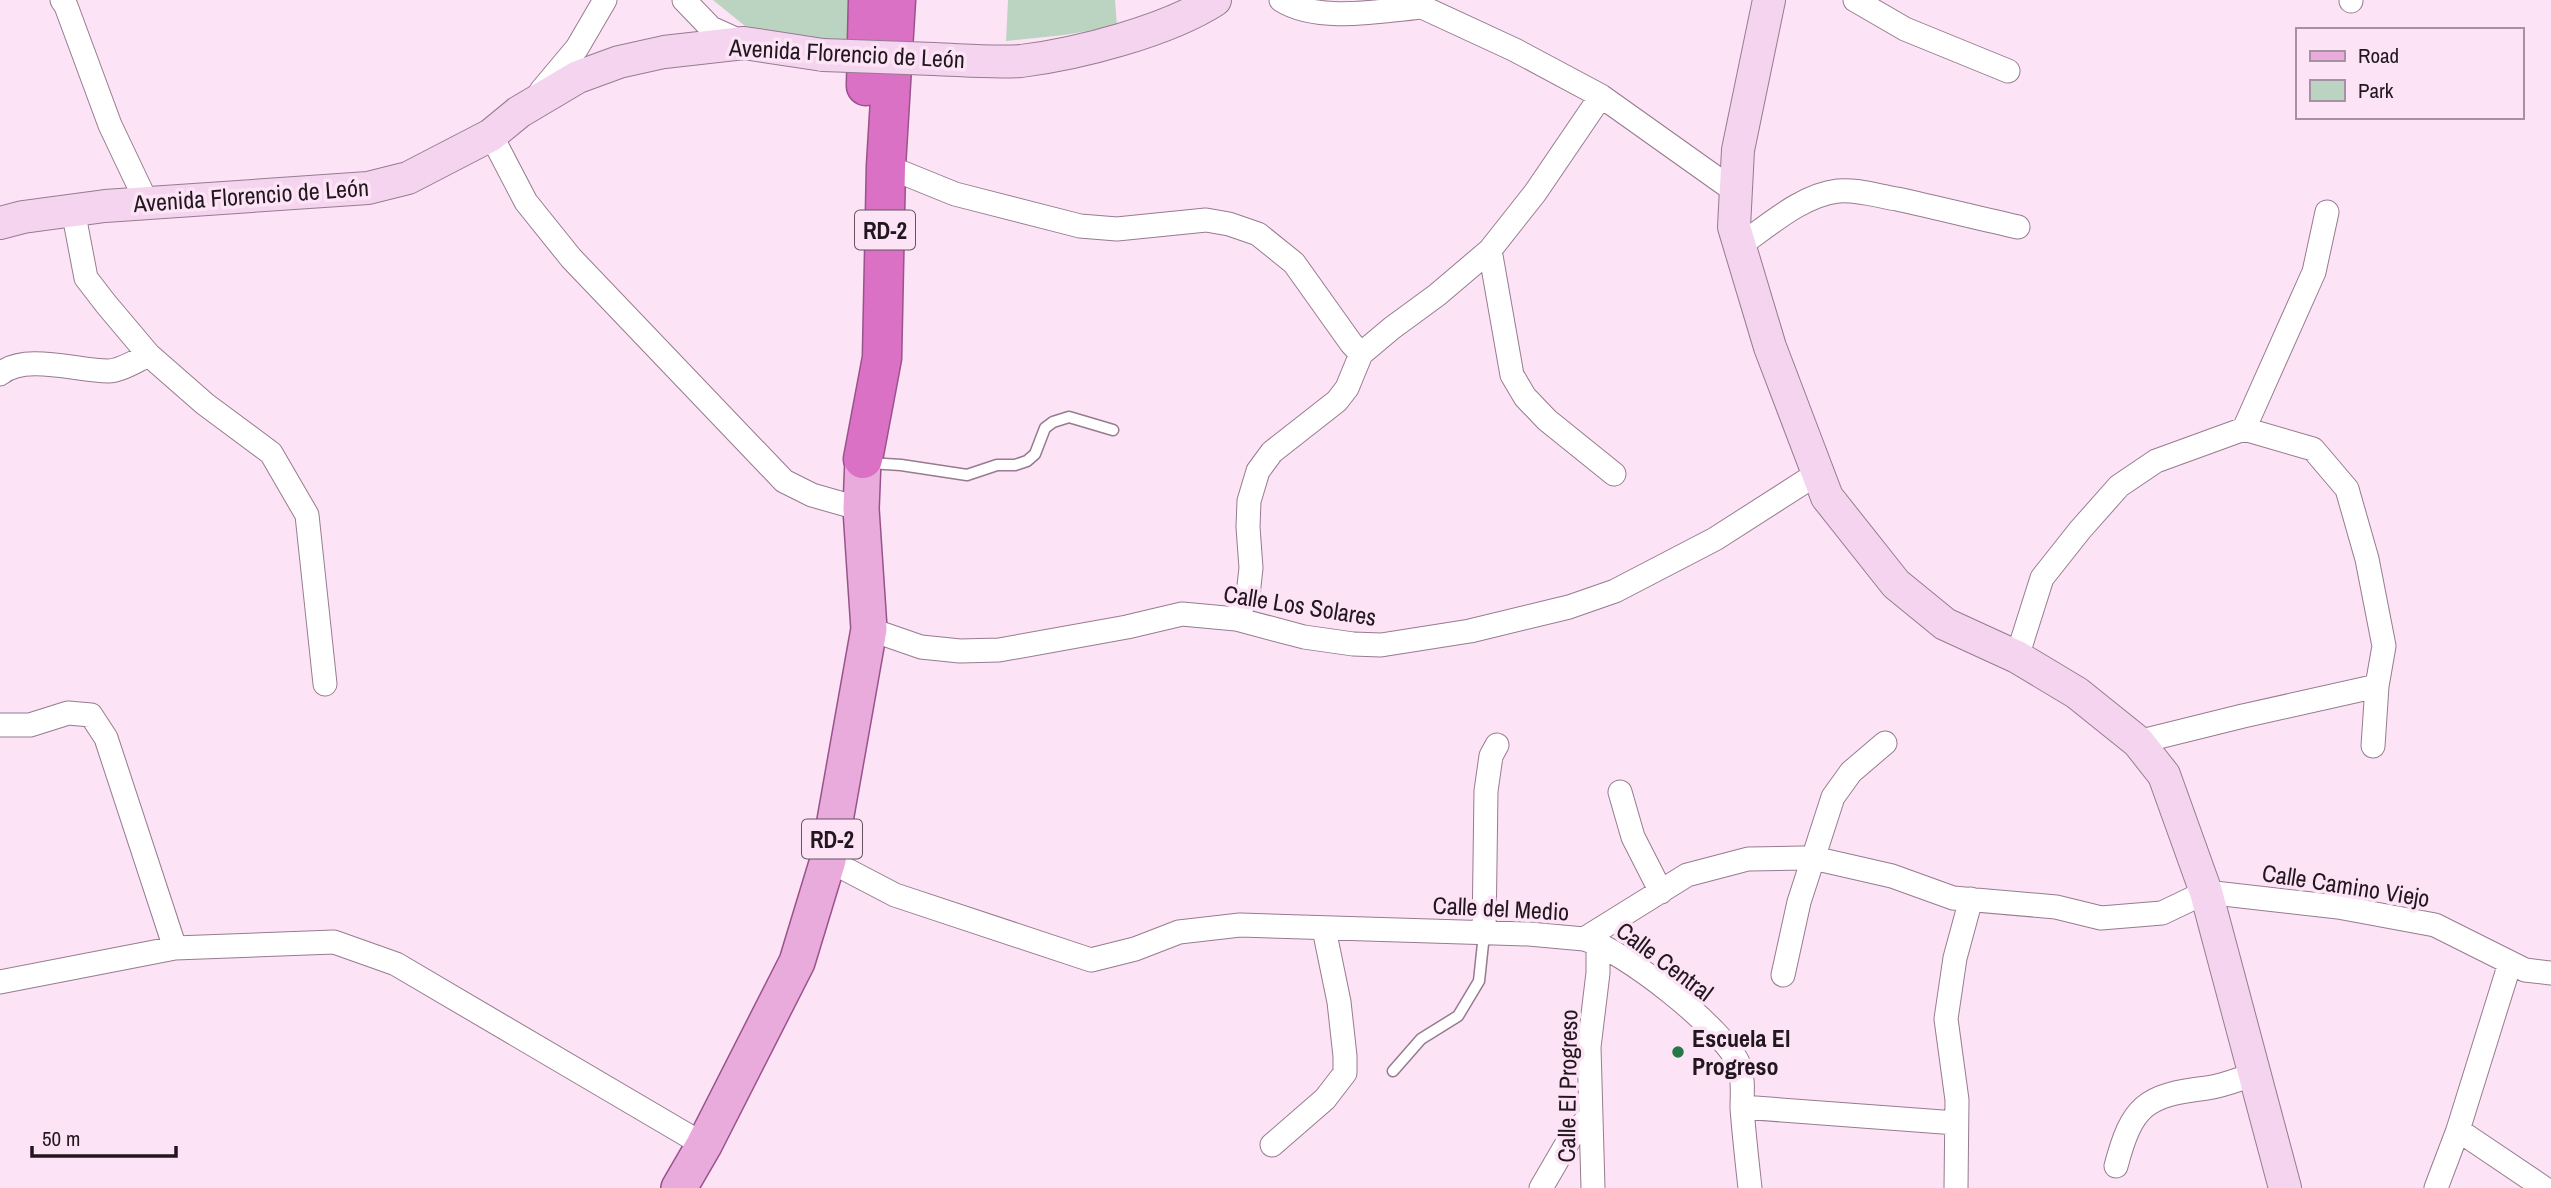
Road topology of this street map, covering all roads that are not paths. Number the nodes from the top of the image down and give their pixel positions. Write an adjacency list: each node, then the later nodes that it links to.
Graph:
1 (62, 0): 18 (street)
2 (605, 0): 14 (street)
3 (684, 0): 11 (street)
4 (868, 0): 30 (highway, RD-2)
5 (897, 0): 16 (highway, RD-2)
6 (1215, 0): 11 (main road, Avenida Florencio de León, bridge)
7 (1281, 0): 10 (street)
8 (1769, 0): 17 (main road)
9 (1855, 0): 12 (street)
10 (1418, 4): 13 (street)
11 (744, 43): 14 (main road, Avenida Florencio de León)
12 (2008, 71)
13 (1601, 96): 17 (street); 24 (street)
14 (519, 112): 15 (main road, Avenida Florencio de León)
15 (491, 135): 18 (main road, Avenida Florencio de León); 33 (street)
16 (886, 166): 25 (street); 30 (highway, RD-2)
17 (1736, 192): 23 (main road)
18 (147, 203): 19 (main road, Avenida Florencio de León)
19 (73, 210): 21 (main road, Avenida Florencio de León); 26 (street)
20 (2328, 212): 28 (street)
21 (0, 223)
22 (2018, 227): 23 (street)
23 (1740, 246): 31 (main road)
24 (1490, 250): 25 (street); 32 (street)
25 (1361, 354): 34 (street)
26 (149, 355): 27 (street); 37 (street)
27 (0, 374)
28 (2244, 429): 36 (street); 38 (street)
29 (1112, 430): 30 (lane)
30 (863, 461): 33 (main road, RD-2)
31 (1818, 473): 34 (street, Calle Los Solares); 36 (main road)
32 (1614, 474)
33 (861, 509): 35 (main road, RD-2)
34 (1236, 619): 35 (street, Calle Los Solares)
35 (869, 629): 46 (main road, RD-2)
36 (2017, 657): 41 (main road)
37 (325, 684)
38 (2377, 686): 41 (street); 43 (street)
39 (0, 725): 53 (street)
40 (1885, 743): 45 (street)
41 (2138, 743): 47 (main road)
42 (1497, 745): 51 (street)
43 (2373, 746)
44 (1620, 792): 48 (street)
45 (1813, 859): 48 (street, Calle del Medio); 49 (street, Calle del Medio); 56 (street)
46 (828, 860): 50 (street, Calle del Medio); 65 (main road, RD-2)
47 (2206, 891): 49 (street, Calle del Medio); 54 (street, Calle Camino Viejo); 60 (main road)
48 (1661, 892): 52 (street, Calle del Medio)
49 (1970, 900): 63 (street)
50 (1324, 929): 51 (street, Calle del Medio); 66 (street)
51 (1484, 934): 52 (street, Calle del Medio); 59 (lane)
52 (1591, 941): 61 (street, Calle Central); 62 (street, Calle El Progreso)
53 (175, 947): 57 (street); 65 (street)
54 (2517, 967): 55 (street, Calle Camino Viejo); 58 (street); 64 (street)
55 (2551, 973)
56 (1783, 975)
57 (0, 982)
58 (2551, 989)
59 (1393, 1071)
60 (2255, 1074): 67 (street); 73 (main road)
61 (1742, 1107): 63 (street); 71 (street, Calle Central)
62 (1590, 1117): 69 (street); 70 (street, Calle El Progreso)
63 (1956, 1123): 72 (street)
64 (2458, 1130): 74 (street); 75 (street)
65 (704, 1145): 68 (main road, RD-2)
66 (1272, 1145)
67 (2116, 1166)
68 (679, 1188)
69 (1541, 1188)
70 (1593, 1188)
71 (1749, 1188)
72 (1956, 1188)
73 (2285, 1188)
74 (2436, 1188)
75 (2544, 1188)

